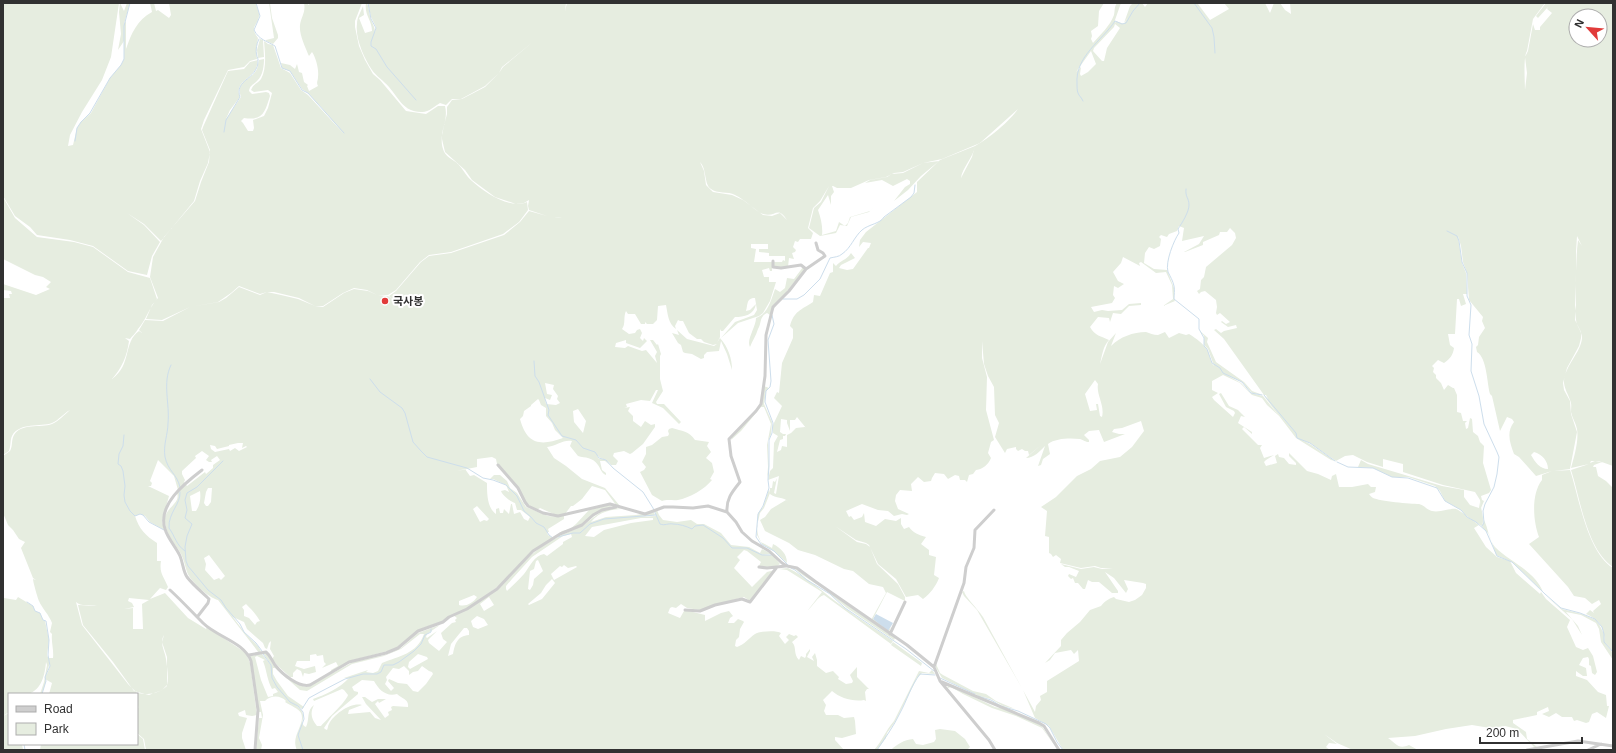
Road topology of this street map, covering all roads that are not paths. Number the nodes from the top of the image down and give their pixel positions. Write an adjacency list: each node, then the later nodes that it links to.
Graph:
1 (816, 243): 3 (street)
2 (773, 261): 3 (street)
3 (806, 269): 8 (street)
4 (498, 465): 6 (street)
5 (202, 470): 15 (street)
6 (622, 507): 8 (street); 17 (street)
7 (994, 510): 18 (street)
8 (727, 512): 9 (street)
9 (787, 566): 11 (street); 16 (street)
10 (758, 567): 11 (street)
11 (777, 567): 14 (street)
12 (170, 590): 15 (street)
13 (905, 602): 16 (street)
14 (685, 610)
15 (198, 616): 17 (street)
16 (890, 634): 18 (street)
17 (249, 655): 22 (street)
18 (934, 667): 19 (street)
19 (940, 681): 23 (street); 24 (street)
20 (1603, 744): 21 (street); 25 (street); 26 (street)
21 (1613, 746)
22 (255, 750)
23 (995, 750)
24 (1059, 750)
25 (1527, 750)
26 (1588, 750)

